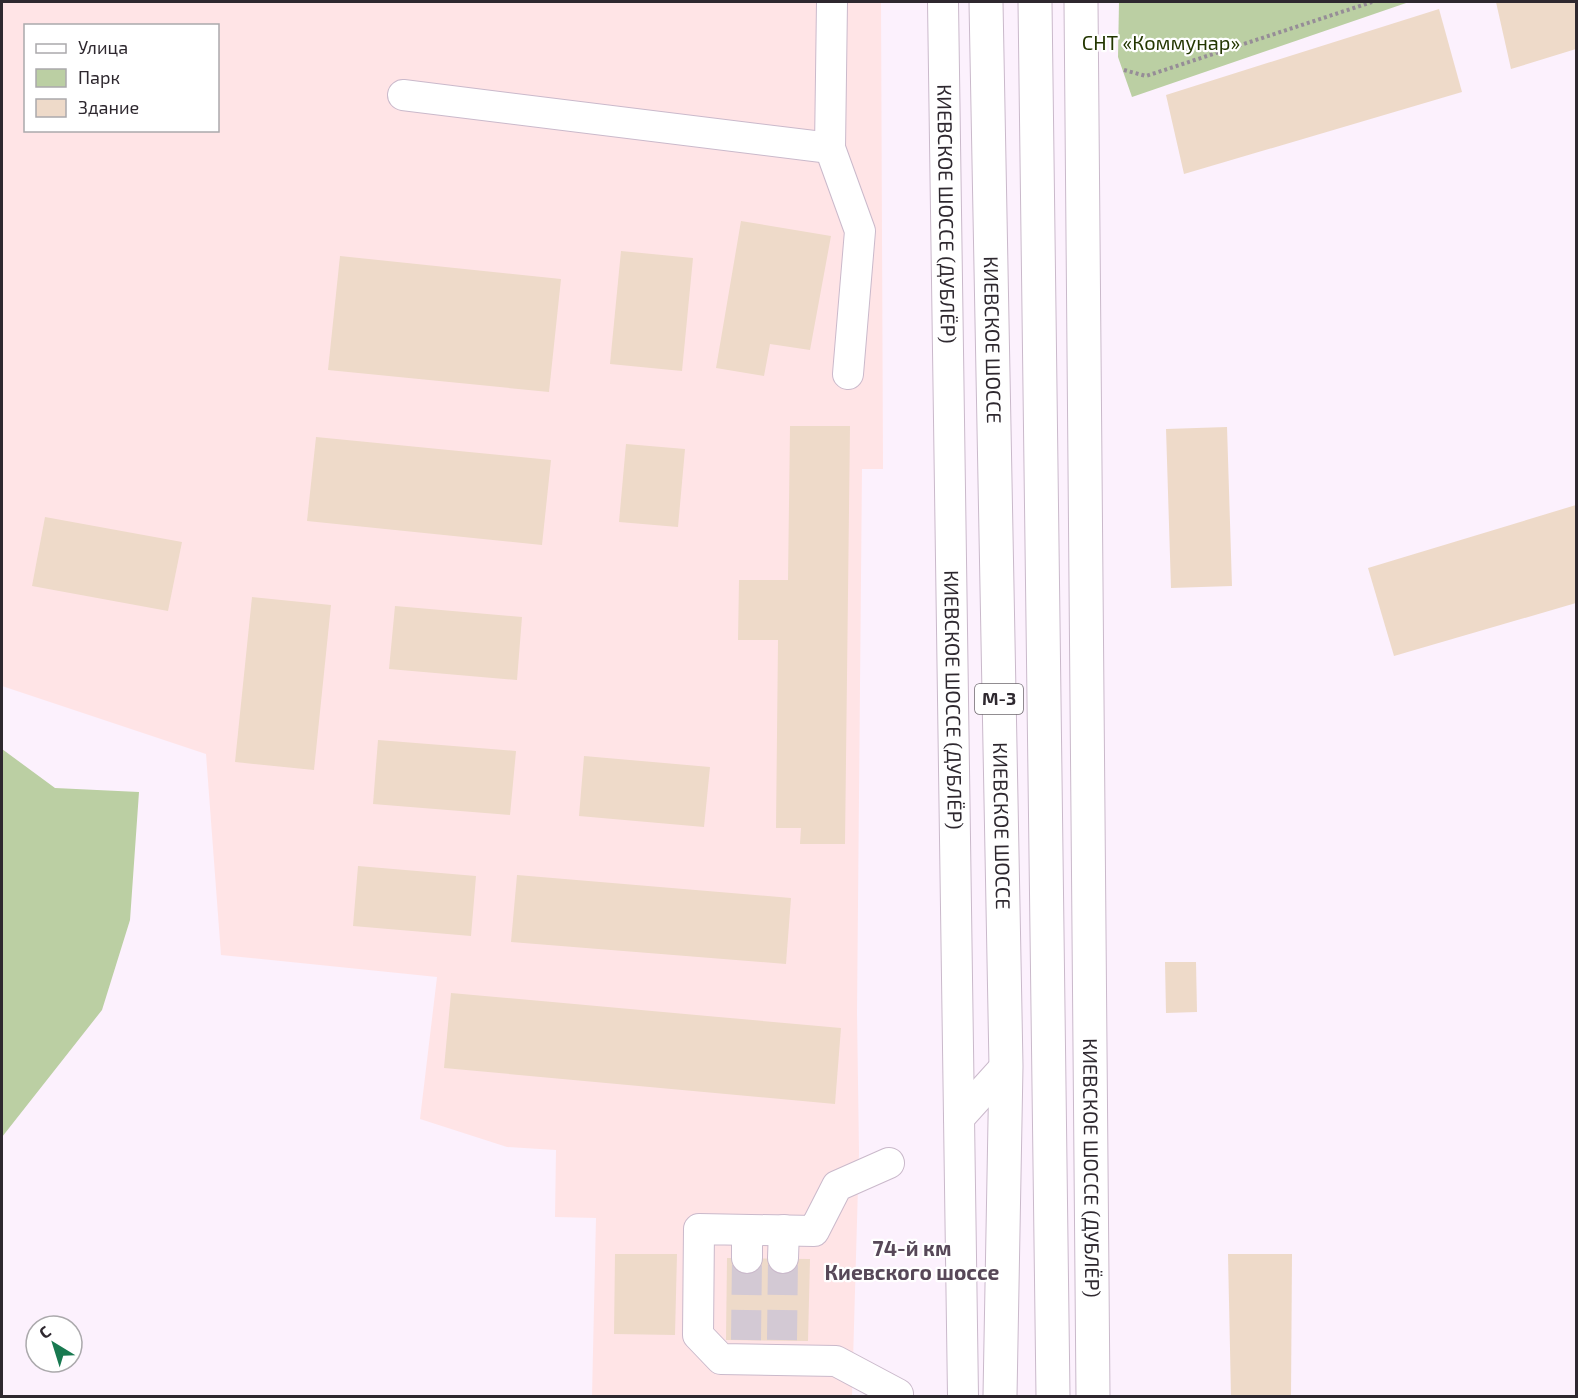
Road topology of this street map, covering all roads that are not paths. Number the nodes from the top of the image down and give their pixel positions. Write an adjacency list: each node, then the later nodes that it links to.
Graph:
1 (832, 2): 7 (street)
2 (943, 2): 10 (street, КИЕВСКОЕ ШОССЕ (ДУБЛЁР))
3 (986, 2): 9 (main road, КИЕВСКОЕ ШОССЕ / М-3)
4 (1035, 2): 15 (main road, М-3)
5 (1081, 2): 16 (main road, КИЕВСКОЕ ШОССЕ (ДУБЛЁР))
6 (403, 95): 7 (street)
7 (830, 148): 8 (street)
8 (848, 374)
9 (1006, 1066): 10 (street); 14 (main road, КИЕВСКОЕ ШОССЕ / М-3)
10 (959, 1118): 13 (street, КИЕВСКОЕ ШОССЕ (ДУБЛЁР))
11 (890, 1163): 12 (street)
12 (898, 1394)
13 (963, 1396)
14 (1000, 1396)
15 (1053, 1396)
16 (1093, 1396)

